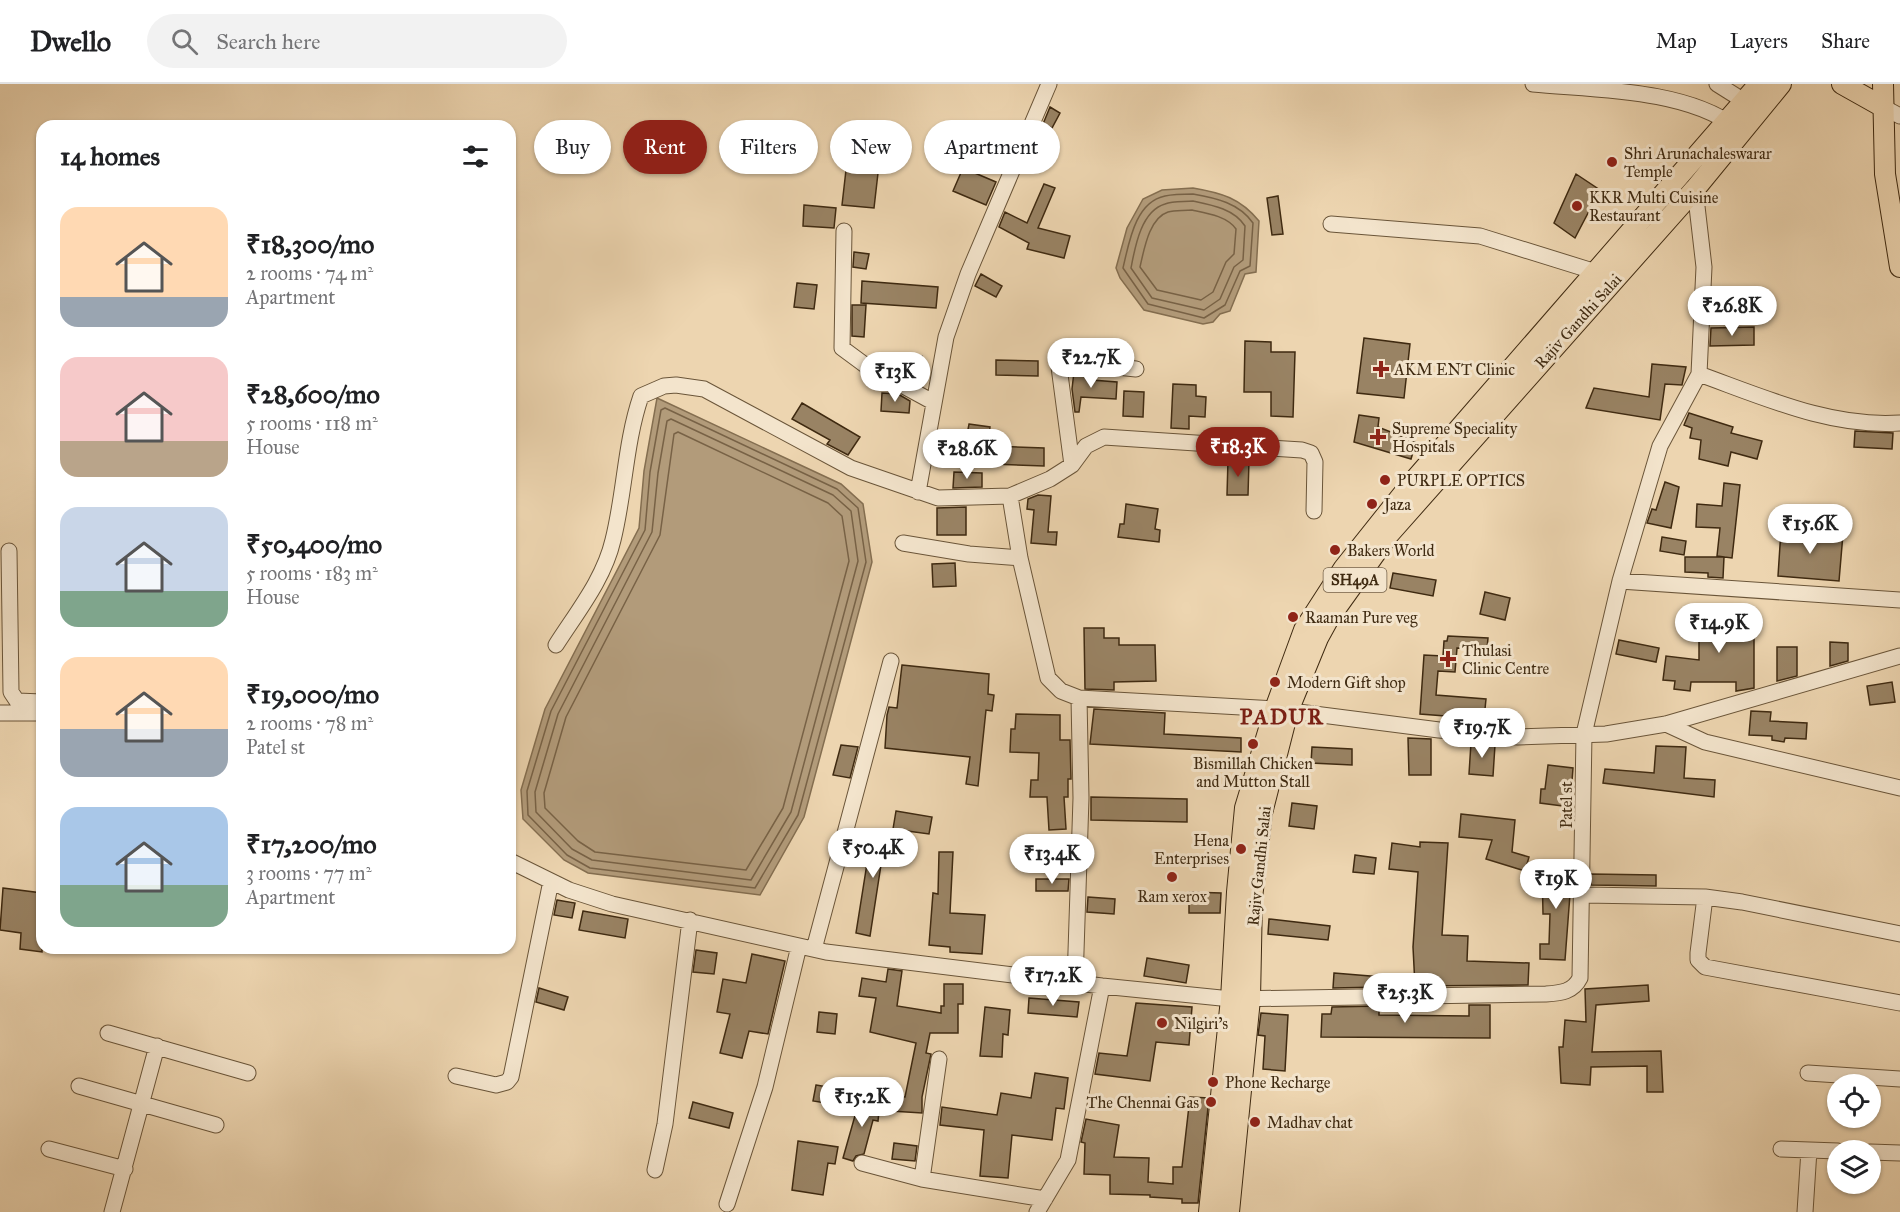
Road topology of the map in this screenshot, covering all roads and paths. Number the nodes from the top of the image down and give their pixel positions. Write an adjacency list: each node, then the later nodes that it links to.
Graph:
1 (1049, 84): 18 (street)
2 (1533, 84): 10 (street)
3 (1717, 84): 8 (street)
4 (1759, 84): 8 (main road, Rajiv Gandhi Salai / SH49A)
5 (1781, 84): 8 (main road, Rajiv Gandhi Salai / SH49A)
6 (1842, 84): 9 (main road)
7 (1883, 84): 9 (main road)
8 (1752, 106): 10 (main road, Rajiv Gandhi Salai / SH49A)
9 (1891, 112): 14 (main road)
10 (1735, 127): 11 (main road, Rajiv Gandhi Salai / SH49A); 15 (main road, Rajiv Gandhi Salai / SH49A)
11 (1695, 189): 17 (street); 35 (main road, Rajiv Gandhi Salai / SH49A)
12 (1331, 224): 15 (street)
13 (844, 231): 18 (street)
14 (1900, 267)
15 (1596, 272): 35 (main road, Rajiv Gandhi Salai / SH49A)
16 (1136, 369): 20 (street)
17 (1699, 374): 19 (street); 27 (street, Patel st)
18 (933, 402): 21 (street)
19 (1900, 423)
20 (1072, 465): 22 (street); 23 (street)
21 (918, 492): 22 (street); 29 (street)
22 (1010, 496): 26 (street)
23 (1314, 511)
24 (903, 543): 26 (street)
25 (9, 551): 32 (street)
26 (1020, 558): 33 (street)
27 (1620, 581): 28 (street); 39 (street, Patel st)
28 (1900, 600)
29 (556, 645)
30 (1900, 656): 38 (street)
31 (891, 661): 48 (street)
32 (4, 677): 34 (street)
33 (1079, 698): 35 (street); 49 (street)
34 (36, 702)
35 (1282, 710): 39 (street); 51 (main road, Rajiv Gandhi Salai / SH49A)
36 (0, 712): 37 (street)
37 (36, 713)
38 (1666, 724): 39 (street); 40 (street)
39 (1584, 734): 43 (street, Patel st)
40 (1900, 788)
41 (516, 864): 42 (street)
42 (551, 881): 45 (street); 58 (street)
43 (1583, 895): 44 (street); 51 (street, Patel st)
44 (1705, 897): 46 (street); 52 (street)
45 (690, 920): 47 (street); 71 (street)
46 (1900, 934)
47 (799, 946): 48 (street); 74 (street)
48 (814, 949): 49 (street)
49 (1075, 982): 50 (street)
50 (1102, 986): 51 (street); 73 (street)
51 (1241, 999): 77 (main road, Rajiv Gandhi Salai / SH49A); 78 (main road, Rajiv Gandhi Salai / SH49A)
52 (1900, 1003)
53 (108, 1033): 54 (street)
54 (157, 1046): 56 (street); 61 (street)
55 (939, 1059): 72 (street)
56 (248, 1073)
57 (1808, 1073): 59 (street)
58 (456, 1076)
59 (1900, 1079)
60 (79, 1086): 61 (street)
61 (141, 1104): 62 (street); 70 (street)
62 (216, 1125)
63 (49, 1149): 70 (street)
64 (1781, 1149): 65 (street)
65 (1809, 1150): 66 (street); 79 (street)
66 (1827, 1151)
67 (1881, 1152): 68 (street)
68 (1900, 1153)
69 (862, 1163): 72 (street)
70 (125, 1169): 75 (street)
71 (655, 1170)
72 (922, 1179): 73 (street)
73 (1045, 1199): 76 (street)
74 (727, 1204)
75 (112, 1212)
76 (1037, 1212)
77 (1209, 1212)
78 (1229, 1212)
79 (1806, 1212)

